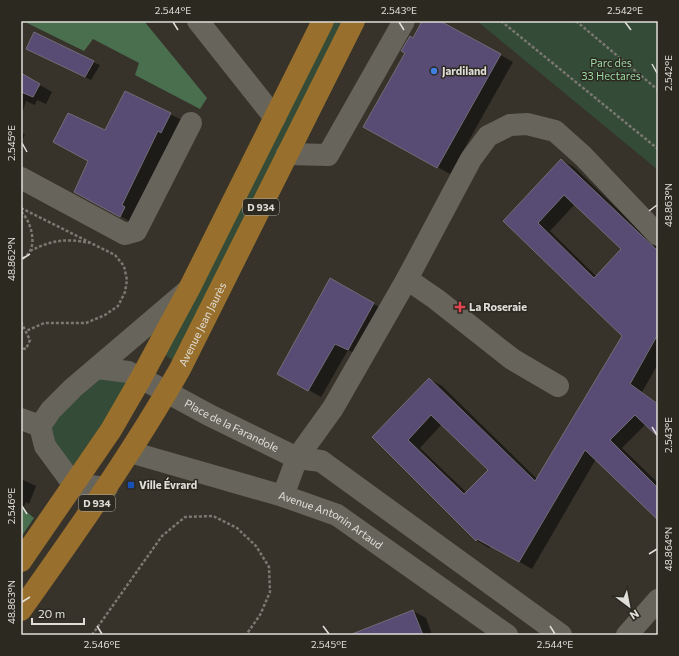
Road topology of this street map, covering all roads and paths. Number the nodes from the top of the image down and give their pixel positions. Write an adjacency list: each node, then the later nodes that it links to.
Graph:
1 (198, 21): 8 (street)
2 (323, 21): 8 (main road, D 934)
3 (354, 21): 11 (main road, Avenue Jean Jaurès / D 934)
4 (404, 21): 11 (street)
5 (501, 21): 10 (path)
6 (576, 21): 7 (path)
7 (658, 90)
8 (275, 118): 20 (main road, D 934)
9 (191, 123): 12 (street)
10 (658, 149)
11 (287, 154): 27 (main road, Avenue Jean Jaurès / D 934)
12 (21, 178)
13 (21, 208): 16 (path)
14 (21, 212): 17 (path)
15 (658, 235): 19 (street)
16 (94, 244): 17 (path); 22 (path)
17 (30, 251): 18 (path)
18 (21, 260)
19 (407, 279): 26 (street); 30 (street)
20 (189, 289): 24 (street); 25 (main road, D 934)
21 (21, 322): 22 (path)
22 (26, 331): 23 (path)
23 (21, 348)
24 (97, 368): 25 (street, Place de la Farandole); 28 (street)
25 (141, 378): 27 (street, Place de la Farandole); 31 (main road, D 934)
26 (558, 386)
27 (166, 392): 29 (main road, Avenue Jean Jaurès / D 934); 30 (street, Place de la Farandole)
28 (30, 423): 31 (street)
29 (130, 452): 32 (main road, Avenue Jean Jaurès / D 934); 33 (street, Avenue Antonin Artaud)
30 (297, 458): 33 (street); 40 (street, Place de la Farandole)
31 (74, 484): 32 (street); 34 (main road, D 934)
32 (107, 488): 36 (main road, Avenue Jean Jaurès / D 934)
33 (282, 496): 39 (street, Avenue Antonin Artaud)
34 (21, 561)
35 (658, 600): 41 (street)
36 (21, 610)
37 (92, 635): 38 (path)
38 (246, 635)
39 (507, 635)
40 (561, 635)
41 (627, 635)

